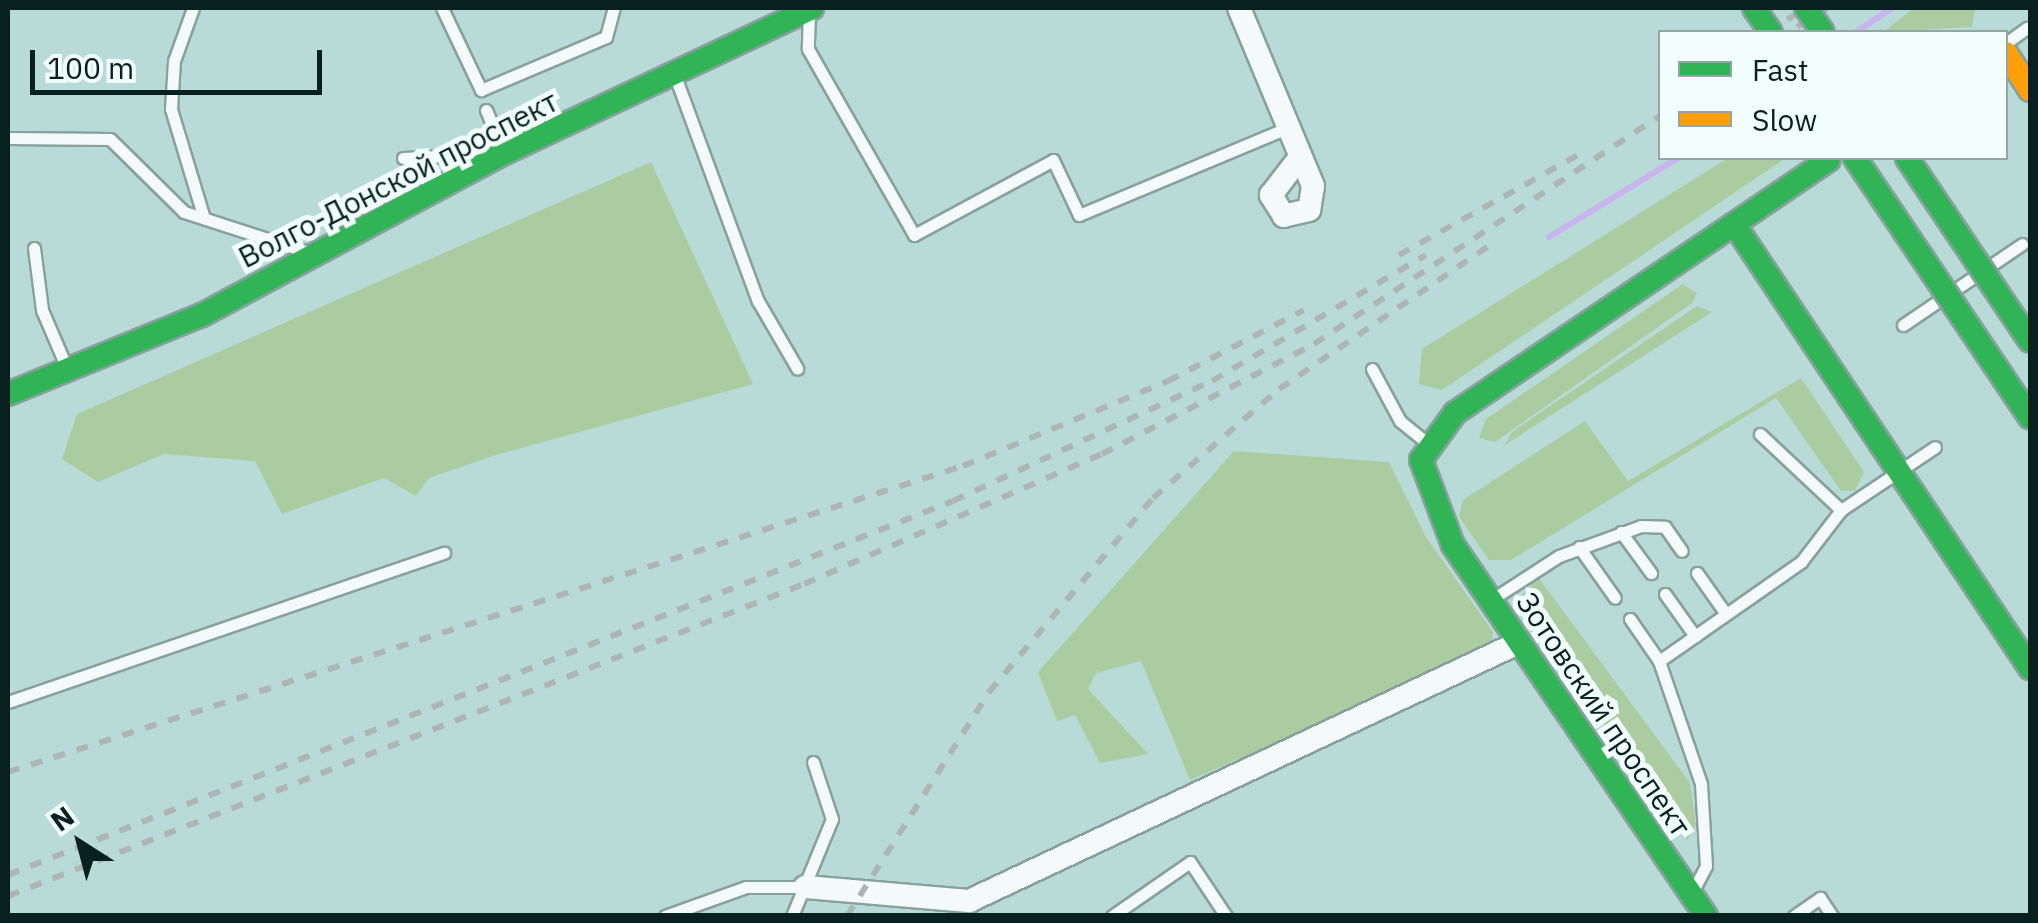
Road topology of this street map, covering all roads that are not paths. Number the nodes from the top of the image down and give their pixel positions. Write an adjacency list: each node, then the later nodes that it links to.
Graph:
1 (193, 8): 24 (lane)
2 (442, 8): 3 (lane)
3 (614, 8)
4 (811, 8): 13 (street, Волго-Донской проспект); 16 (lane)
5 (1239, 8): 16 (street)
6 (1754, 8): 9 (street, bridge)
7 (1806, 8): 10 (street, bridge)
8 (2027, 28): 11 (lane)
9 (1770, 30)
10 (1822, 30)
11 (2008, 42)
12 (2008, 56): 14 (street)
13 (675, 76): 18 (street, Волго-Донской проспект); 31 (lane)
14 (2030, 90)
15 (486, 110): 18 (lane)
16 (1285, 129): 23 (street)
17 (8, 138): 24 (lane)
18 (501, 155): 19 (lane); 28 (street, Волго-Донской проспект)
19 (403, 158)
20 (1828, 160): 25 (street)
21 (1857, 160): 35 (street, bridge)
22 (1908, 160): 30 (street, bridge)
23 (1298, 162)
24 (204, 218): 28 (lane)
25 (1734, 224): 37 (street); 39 (street)
26 (2022, 244): 29 (lane)
27 (34, 248): 33 (lane)
28 (311, 255): 33 (street, Волго-Донской проспект)
29 (1903, 325)
30 (2030, 341)
31 (797, 368)
32 (1372, 368): 37 (lane)
33 (68, 370): 34 (street, Волго-Донской проспект)
34 (8, 394)
35 (2030, 417)
36 (1760, 434): 40 (lane)
37 (1426, 442): 49 (street, Зотовский проспект)
38 (1935, 447): 39 (lane)
39 (1899, 471): 40 (lane); 55 (street)
40 (1841, 510): 50 (lane)
41 (1621, 532): 42 (lane); 43 (lane); 45 (lane)
42 (1579, 548): 48 (lane); 49 (lane)
43 (1682, 552)
44 (444, 553): 56 (lane)
45 (1650, 573)
46 (1697, 573): 50 (lane)
47 (1666, 594): 52 (lane)
48 (1615, 598)
49 (1490, 600): 53 (street, Зотовский проспект)
50 (1726, 614): 52 (lane)
51 (1630, 619): 54 (lane)
52 (1695, 636): 54 (lane)
53 (1518, 643): 59 (street, Зотовский проспект); 60 (street)
54 (1659, 661): 59 (lane)
55 (2030, 668)
56 (8, 702)
57 (813, 762): 58 (lane)
58 (805, 887): 60 (street); 61 (lane); 62 (lane)
59 (1691, 894): 65 (street, Зотовский проспект)
60 (965, 908)
61 (665, 916)
62 (792, 916)
63 (1112, 916): 64 (lane)
64 (1226, 916)
65 (1706, 916)
66 (1794, 916): 67 (lane)
67 (1832, 916)

